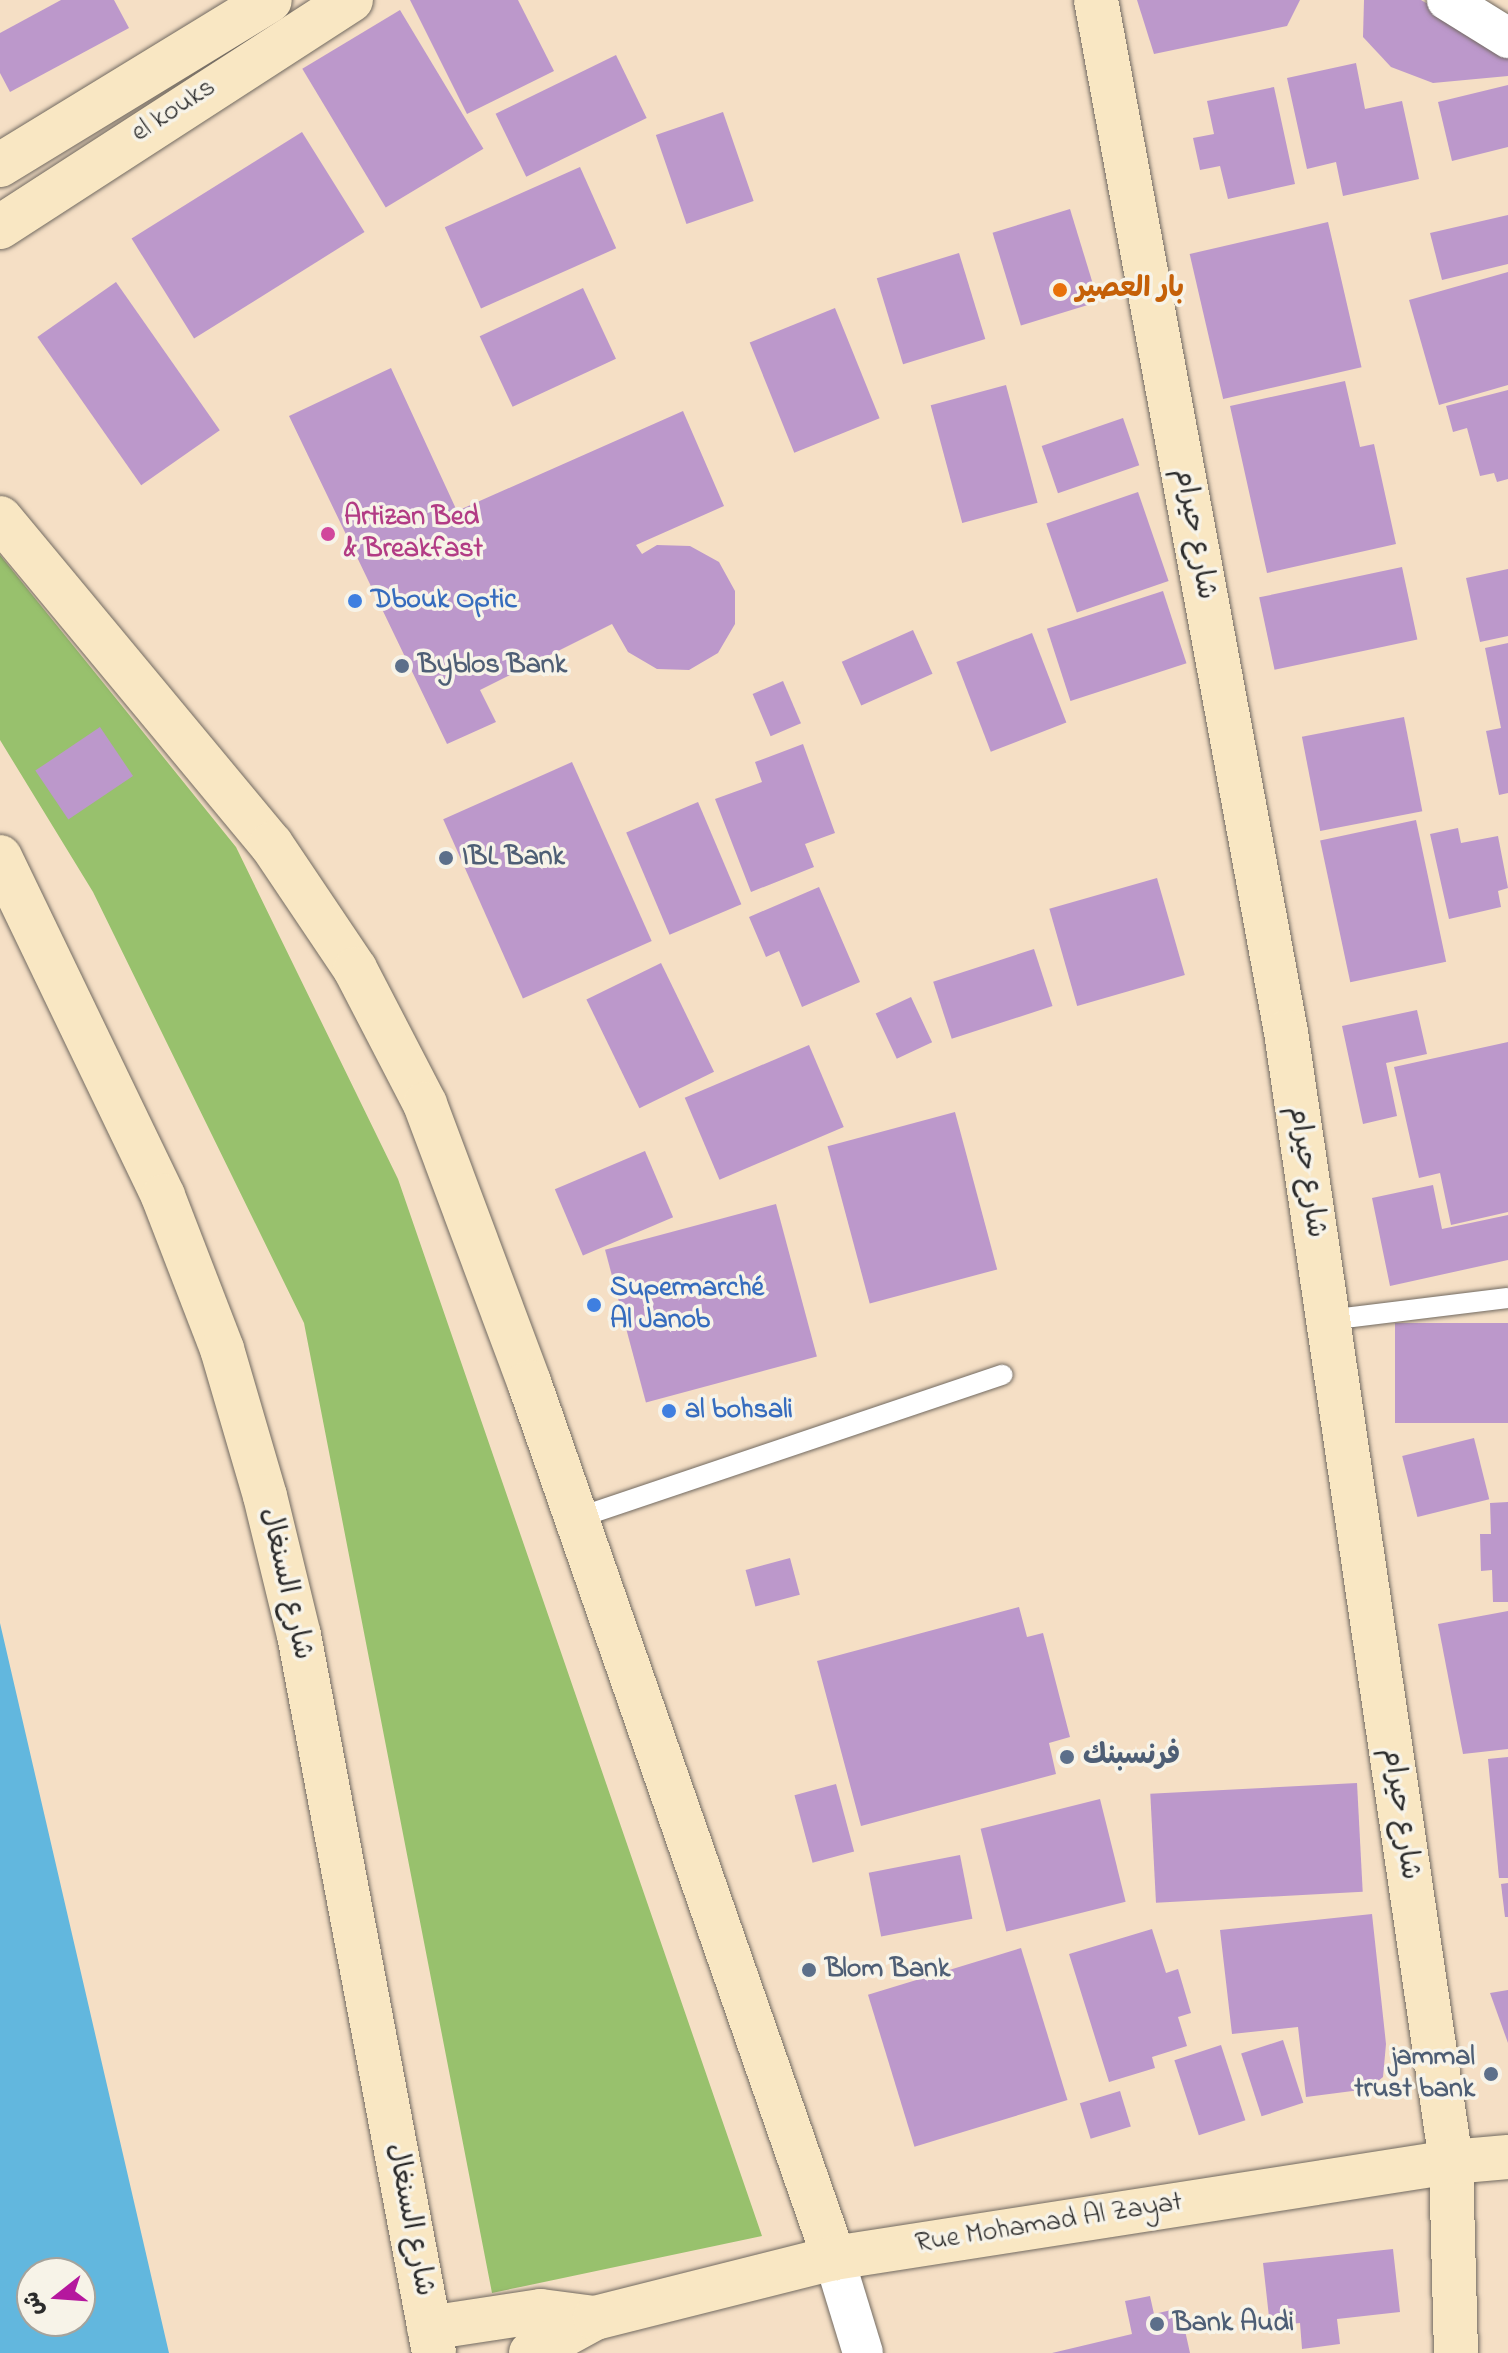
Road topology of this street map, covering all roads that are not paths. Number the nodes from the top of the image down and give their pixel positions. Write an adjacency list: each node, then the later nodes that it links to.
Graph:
1 (270, 0): 6 (street, el kouks)
2 (351, 0): 7 (street, el kouks)
3 (1096, 0): 11 (street, شارع حيرام)
4 (1447, 0): 5 (street)
5 (1508, 38)
6 (0, 165)
7 (0, 227)
8 (0, 518): 13 (street)
9 (0, 857): 18 (street, شارع السنغال)
10 (1508, 1298): 11 (lane)
11 (1328, 1320): 15 (street, شارع حيرام)
12 (1003, 1375): 13 (lane)
13 (577, 1518): 16 (street)
14 (1508, 2157): 15 (street, Rue Mohamad Al Zayat)
15 (1451, 2162): 16 (street, Rue Mohamad Al Zayat); 21 (street, شارع حيرام)
16 (834, 2258): 17 (street, Rue Mohamad Al Zayat); 20 (street)
17 (595, 2318): 18 (street); 19 (street)
18 (432, 2341)
19 (531, 2353)
20 (863, 2353)
21 (1456, 2353)

